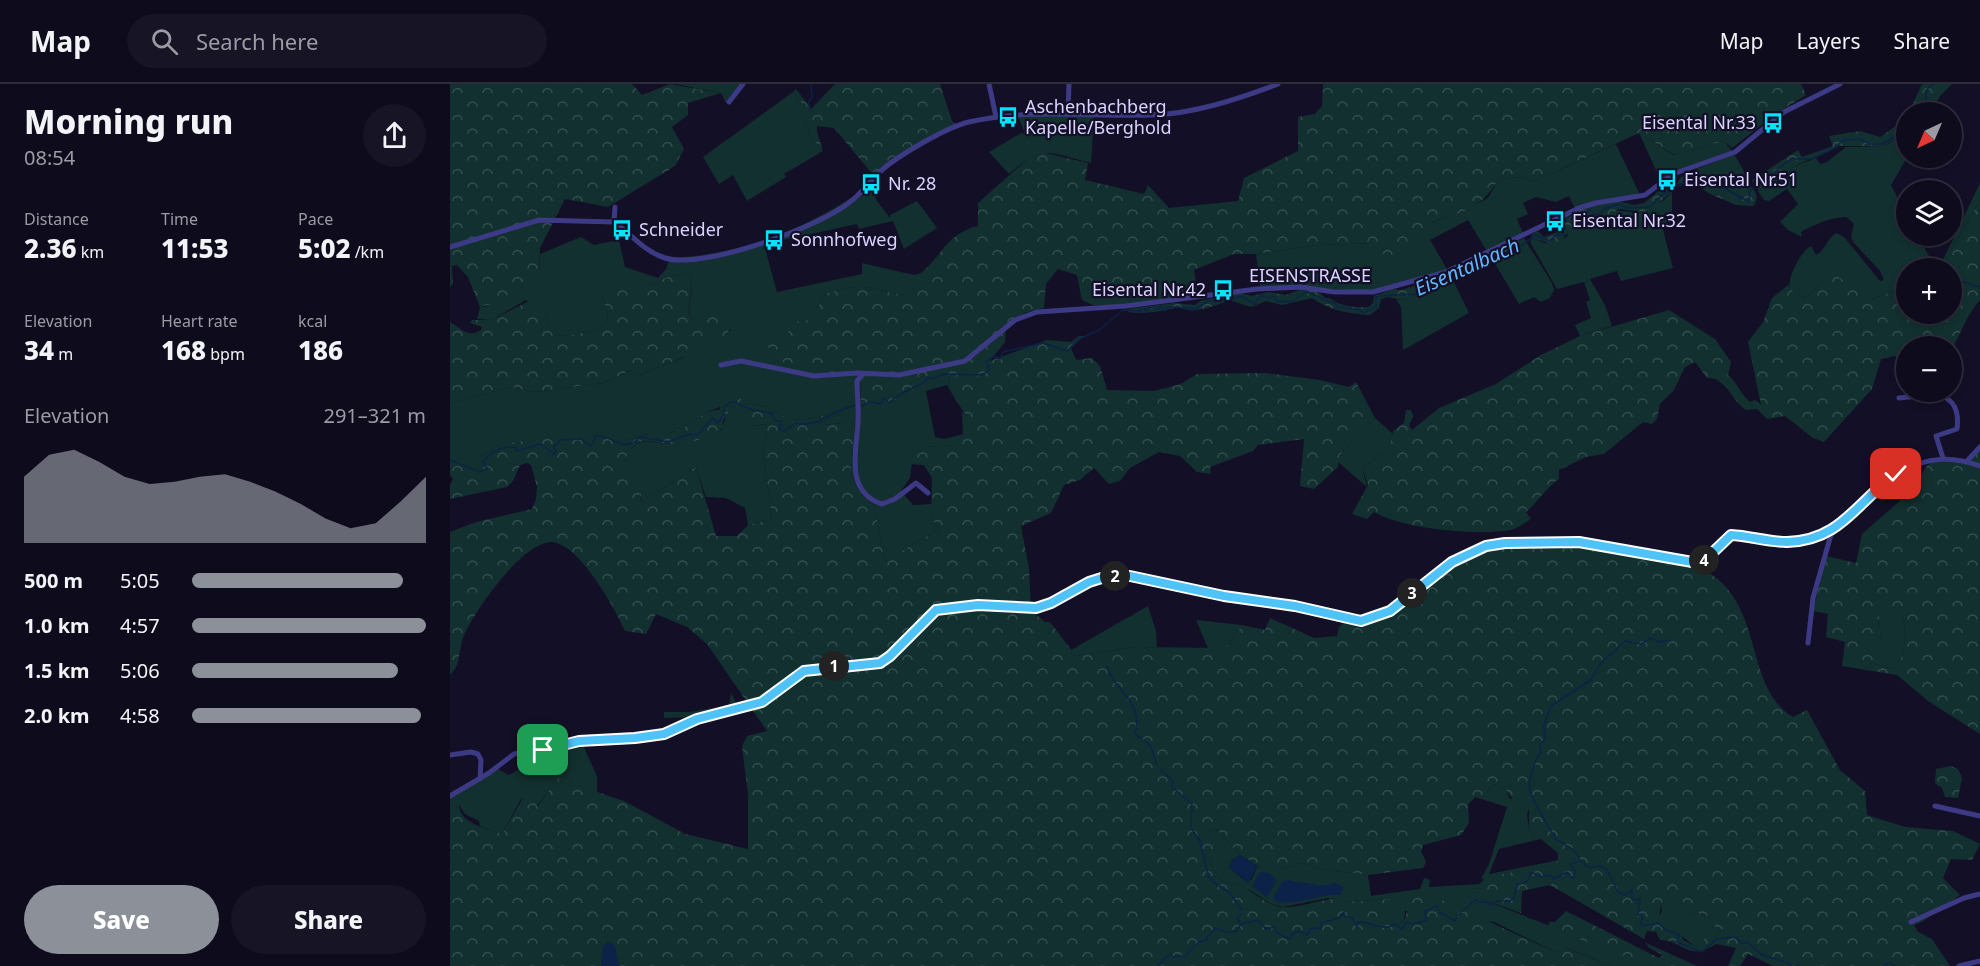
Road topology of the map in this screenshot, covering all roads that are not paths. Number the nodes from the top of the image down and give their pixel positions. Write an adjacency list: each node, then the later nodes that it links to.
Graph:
1 (743, 84): 6 (street)
2 (989, 84): 8 (street)
3 (1069, 84): 7 (street)
4 (1278, 84): 7 (street)
5 (1840, 84): 13 (street, EISENSTRASSE)
6 (729, 102)
7 (1068, 112): 8 (street)
8 (996, 117): 10 (street)
9 (615, 207): 10 (street)
10 (614, 222): 11 (street)
11 (450, 248)
12 (721, 365): 13 (street, EISENSTRASSE)
13 (864, 374): 19 (street)
14 (1948, 402): 16 (street)
15 (1980, 447): 17 (street)
16 (1943, 458): 17 (street); 20 (street)
17 (1967, 461): 18 (street)
18 (1980, 466)
19 (928, 493)
20 (1832, 531): 21 (street); 23 (street)
21 (1808, 643)
22 (450, 755): 23 (street)
23 (480, 779): 24 (street)
24 (450, 796)
25 (1935, 806): 26 (street)
26 (1980, 816)
27 (1980, 894): 28 (street)
28 (1911, 922)
29 (1980, 961): 30 (street)
30 (1959, 966)

